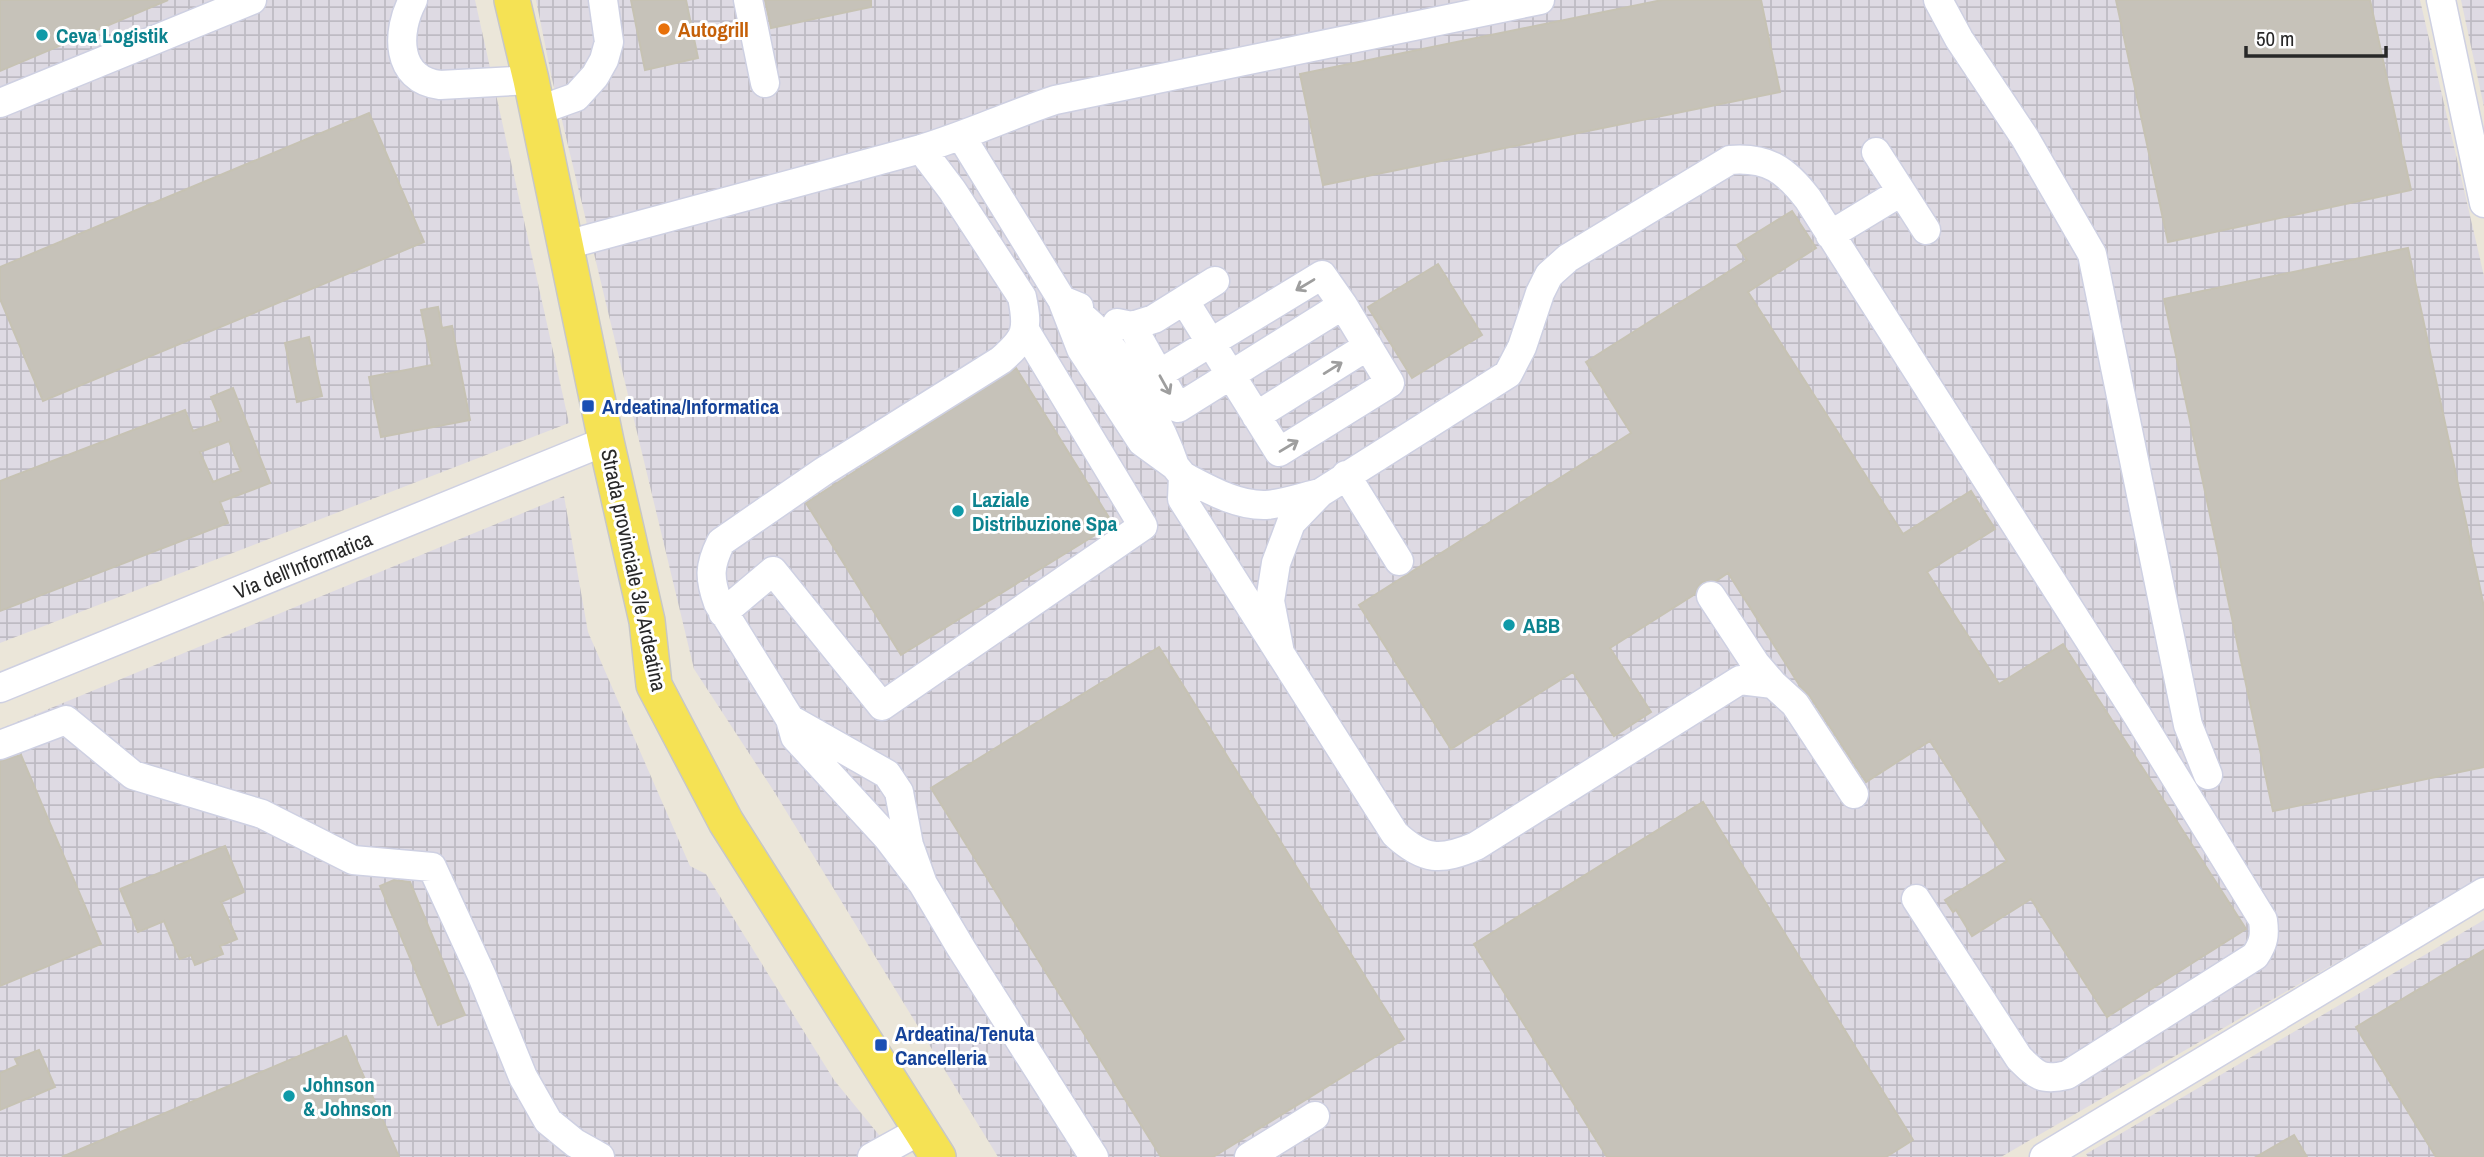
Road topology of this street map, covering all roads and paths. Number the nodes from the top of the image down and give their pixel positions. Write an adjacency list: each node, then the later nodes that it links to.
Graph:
1 (252, 0): 11 (street)
2 (413, 0): 10 (street)
3 (512, 0): 10 (main road, Strada provinciale 3/e Ardeatina)
4 (603, 0): 10 (street)
5 (748, 0): 9 (street)
6 (1540, 0): 12 (street)
7 (1938, 0): 43 (street)
8 (2441, 0): 16 (street)
9 (765, 83)
10 (534, 95): 19 (main road, Strada provinciale 3/e Ardeatina)
11 (0, 103)
12 (961, 136): 13 (street); 21 (street)
13 (921, 149): 19 (street); 25 (street)
14 (1876, 152): 15 (street)
15 (1901, 192): 17 (street); 18 (street)
16 (2484, 203)
17 (1926, 230)
18 (1830, 235): 33 (street); 47 (street)
19 (566, 245): 31 (main road, Strada provinciale 3/e Ardeatina)
20 (1215, 281): 22 (street)
21 (1062, 300): 24 (street); 32 (street)
22 (1185, 300): 24 (street); 26 (street)
23 (1343, 305): 26 (street, one-way to 26); 27 (street); 29 (street)
24 (1132, 326): 28 (street)
25 (1025, 330): 37 (street); 37 (street)
26 (1211, 343): 28 (street); 29 (street)
27 (1368, 346): 30 (street, one-way to 27); 30 (street, one-way to 27)
28 (1159, 374): 29 (street, one-way to 29)
29 (1231, 376): 30 (street)
30 (1256, 416)
31 (606, 441): 40 (street, Via dell'Informatica); 49 (main road, Strada provinciale 3/e Ardeatina)
32 (1179, 471): 34 (street); 38 (street)
33 (1346, 475): 34 (street); 35 (street)
34 (1320, 493): 38 (street)
35 (1399, 561)
36 (1711, 596): 39 (street)
37 (723, 613): 41 (street)
38 (1280, 653): 39 (street)
39 (1756, 675): 44 (street)
40 (0, 688)
41 (790, 719): 45 (street); 45 (street)
42 (0, 746): 50 (street)
43 (2208, 775)
44 (1854, 794)
45 (923, 884): 52 (street)
46 (2484, 892): 54 (street)
47 (1916, 899)
48 (1315, 1116): 53 (street)
49 (929, 1143): 51 (street)
50 (600, 1157)
51 (872, 1157)
52 (1094, 1157)
53 (1249, 1157)
54 (2044, 1157)

